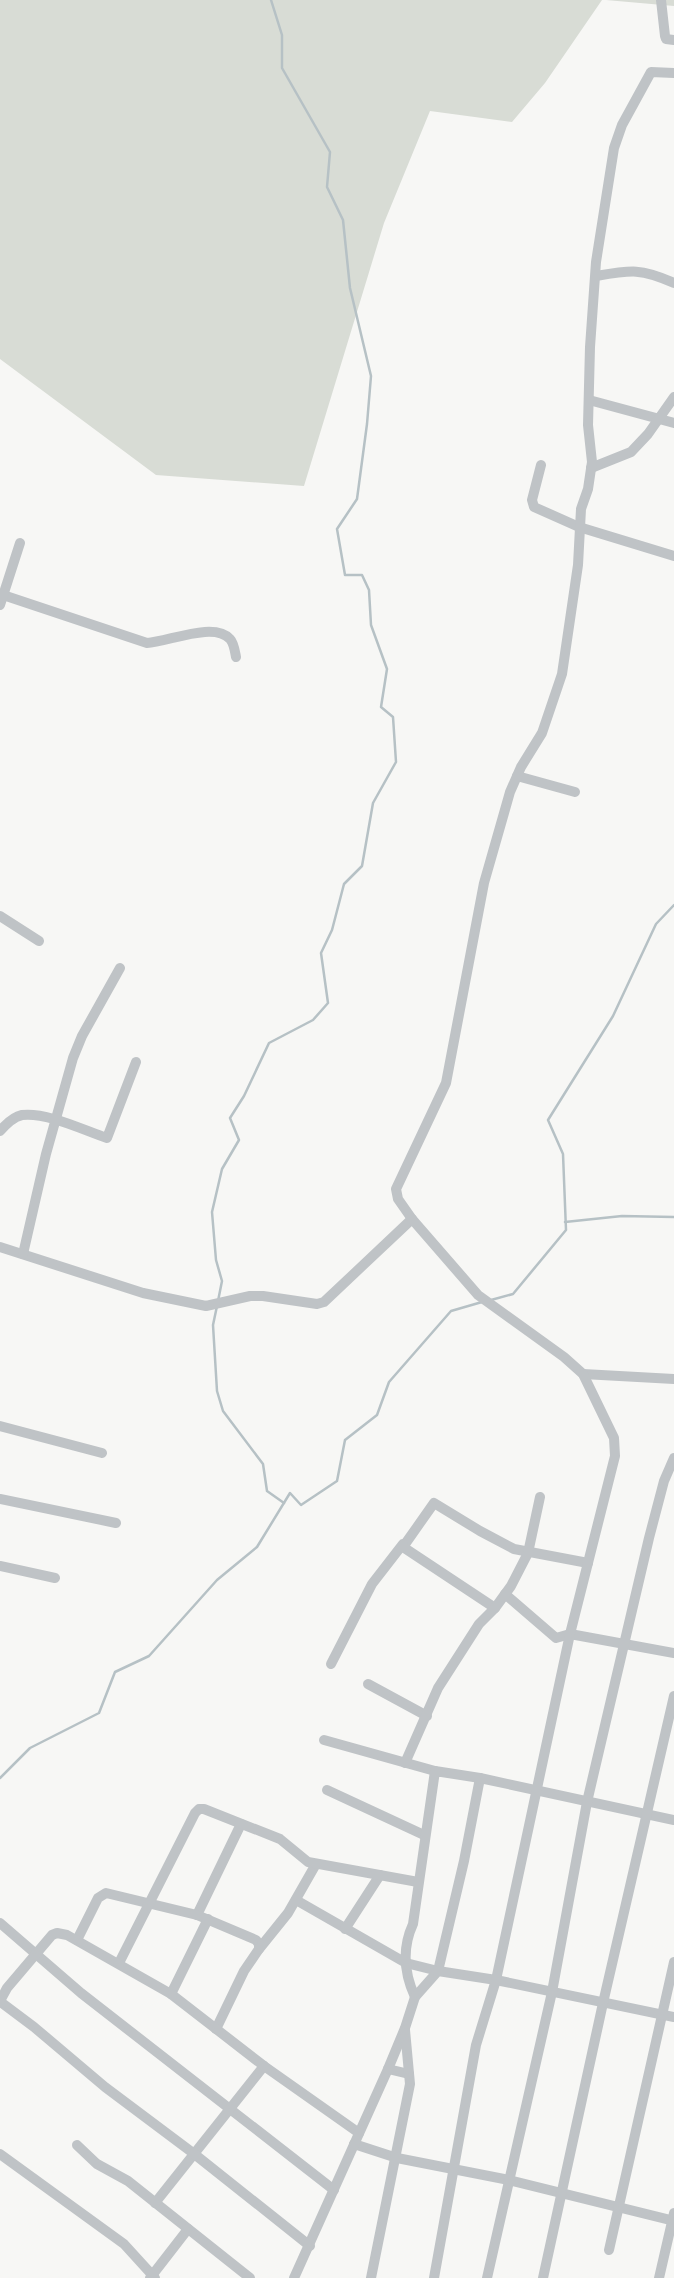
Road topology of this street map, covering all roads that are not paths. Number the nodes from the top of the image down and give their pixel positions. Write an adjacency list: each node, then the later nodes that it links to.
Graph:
1 (661, 0): 2 (street)
2 (674, 40)
3 (674, 73): 4 (street)
4 (596, 276): 5 (street); 7 (street)
5 (674, 282)
6 (674, 397): 8 (street)
7 (589, 400): 8 (street); 11 (street)
8 (658, 419): 9 (street); 11 (street)
9 (674, 423)
10 (541, 465): 12 (street)
11 (591, 468): 12 (street)
12 (579, 527): 14 (street); 18 (street)
13 (20, 544): 15 (street)
14 (674, 556)
15 (2, 595): 16 (street); 17 (street)
16 (0, 605)
17 (236, 657)
18 (517, 776): 19 (street); 26 (street)
19 (575, 792)
20 (0, 916): 21 (street)
21 (39, 941)
22 (120, 968): 24 (street)
23 (136, 1062): 24 (street)
24 (56, 1120): 25 (street); 28 (street)
25 (0, 1131)
26 (412, 1218): 28 (street); 29 (street)
27 (0, 1247): 28 (street)
28 (23, 1254)
29 (583, 1374): 30 (street); 39 (street)
30 (674, 1379)
31 (0, 1426): 32 (street)
32 (102, 1453)
33 (674, 1458): 45 (street)
34 (540, 1497): 38 (street)
35 (0, 1499): 36 (street)
36 (116, 1522)
37 (403, 1544): 38 (street); 43 (street); 47 (street)
38 (528, 1552): 39 (street); 42 (street)
39 (588, 1563): 44 (street)
40 (0, 1566): 41 (street)
41 (55, 1578)
42 (505, 1594): 43 (street); 44 (street)
43 (495, 1608): 50 (street)
44 (570, 1634): 45 (street); 56 (street)
45 (624, 1643): 46 (street); 57 (street)
46 (674, 1653)
47 (331, 1664)
48 (368, 1684): 50 (street)
49 (674, 1696): 58 (street)
50 (427, 1716): 52 (street)
51 (324, 1740): 52 (street)
52 (406, 1764): 53 (street)
53 (435, 1771): 54 (street); 61 (street)
54 (480, 1778): 56 (street); 77 (street)
55 (327, 1790): 61 (street)
56 (536, 1790): 57 (street); 78 (street)
57 (587, 1802): 58 (street); 79 (street)
58 (648, 1816): 59 (street); 82 (street)
59 (674, 1820)
60 (241, 1824): 62 (street); 66 (street); 67 (street)
61 (424, 1835): 64 (street)
62 (316, 1864): 63 (street); 65 (street)
63 (380, 1876): 64 (street); 70 (street)
64 (418, 1882): 76 (street)
65 (296, 1900): 70 (street); 72 (street)
66 (147, 1905): 67 (street); 71 (street); 75 (street)
67 (197, 1916): 68 (street)
68 (208, 1919): 72 (street); 80 (street)
69 (0, 1923): 73 (street)
70 (345, 1929): 76 (street)
71 (77, 1940): 73 (street); 75 (street)
72 (259, 1949): 86 (street)
73 (34, 1955): 90 (street); 94 (street)
74 (674, 1962): 83 (street)
75 (119, 1963): 80 (street)
76 (406, 1963): 77 (street); 81 (street)
77 (438, 1971): 78 (street); 81 (street)
78 (496, 1980): 79 (street); 97 (street)
79 (552, 1992): 82 (street); 98 (street)
80 (171, 1994): 86 (street)
81 (415, 1997): 85 (street)
82 (603, 2003): 83 (street); 100 (street)
83 (662, 2014): 84 (street); 102 (street)
84 (674, 2017)
85 (405, 2028): 88 (street); 89 (street)
86 (216, 2029): 87 (street)
87 (264, 2066): 90 (street); 91 (street)
88 (388, 2069): 89 (street); 91 (street)
89 (409, 2074): 96 (street)
90 (230, 2110): 94 (street); 99 (street)
91 (359, 2133): 92 (street)
92 (354, 2144): 96 (street); 99 (street)
93 (77, 2145): 101 (street)
94 (193, 2152): 101 (street); 105 (street)
95 (0, 2154): 107 (street)
96 (397, 2158): 97 (street); 110 (street)
97 (454, 2170): 98 (street); 111 (street)
98 (508, 2180): 100 (street); 112 (street)
99 (334, 2190): 105 (street)
100 (562, 2193): 102 (street); 113 (street)
101 (155, 2203): 104 (street)
102 (617, 2206): 103 (street); 106 (street)
103 (673, 2218): 114 (street)
104 (188, 2229): 107 (street); 108 (street)
105 (310, 2246): 109 (street)
106 (608, 2250)
107 (152, 2277)
108 (250, 2278)
109 (294, 2278)
110 (371, 2278)
111 (434, 2278)
112 (487, 2278)
113 (543, 2278)
114 (659, 2278)

